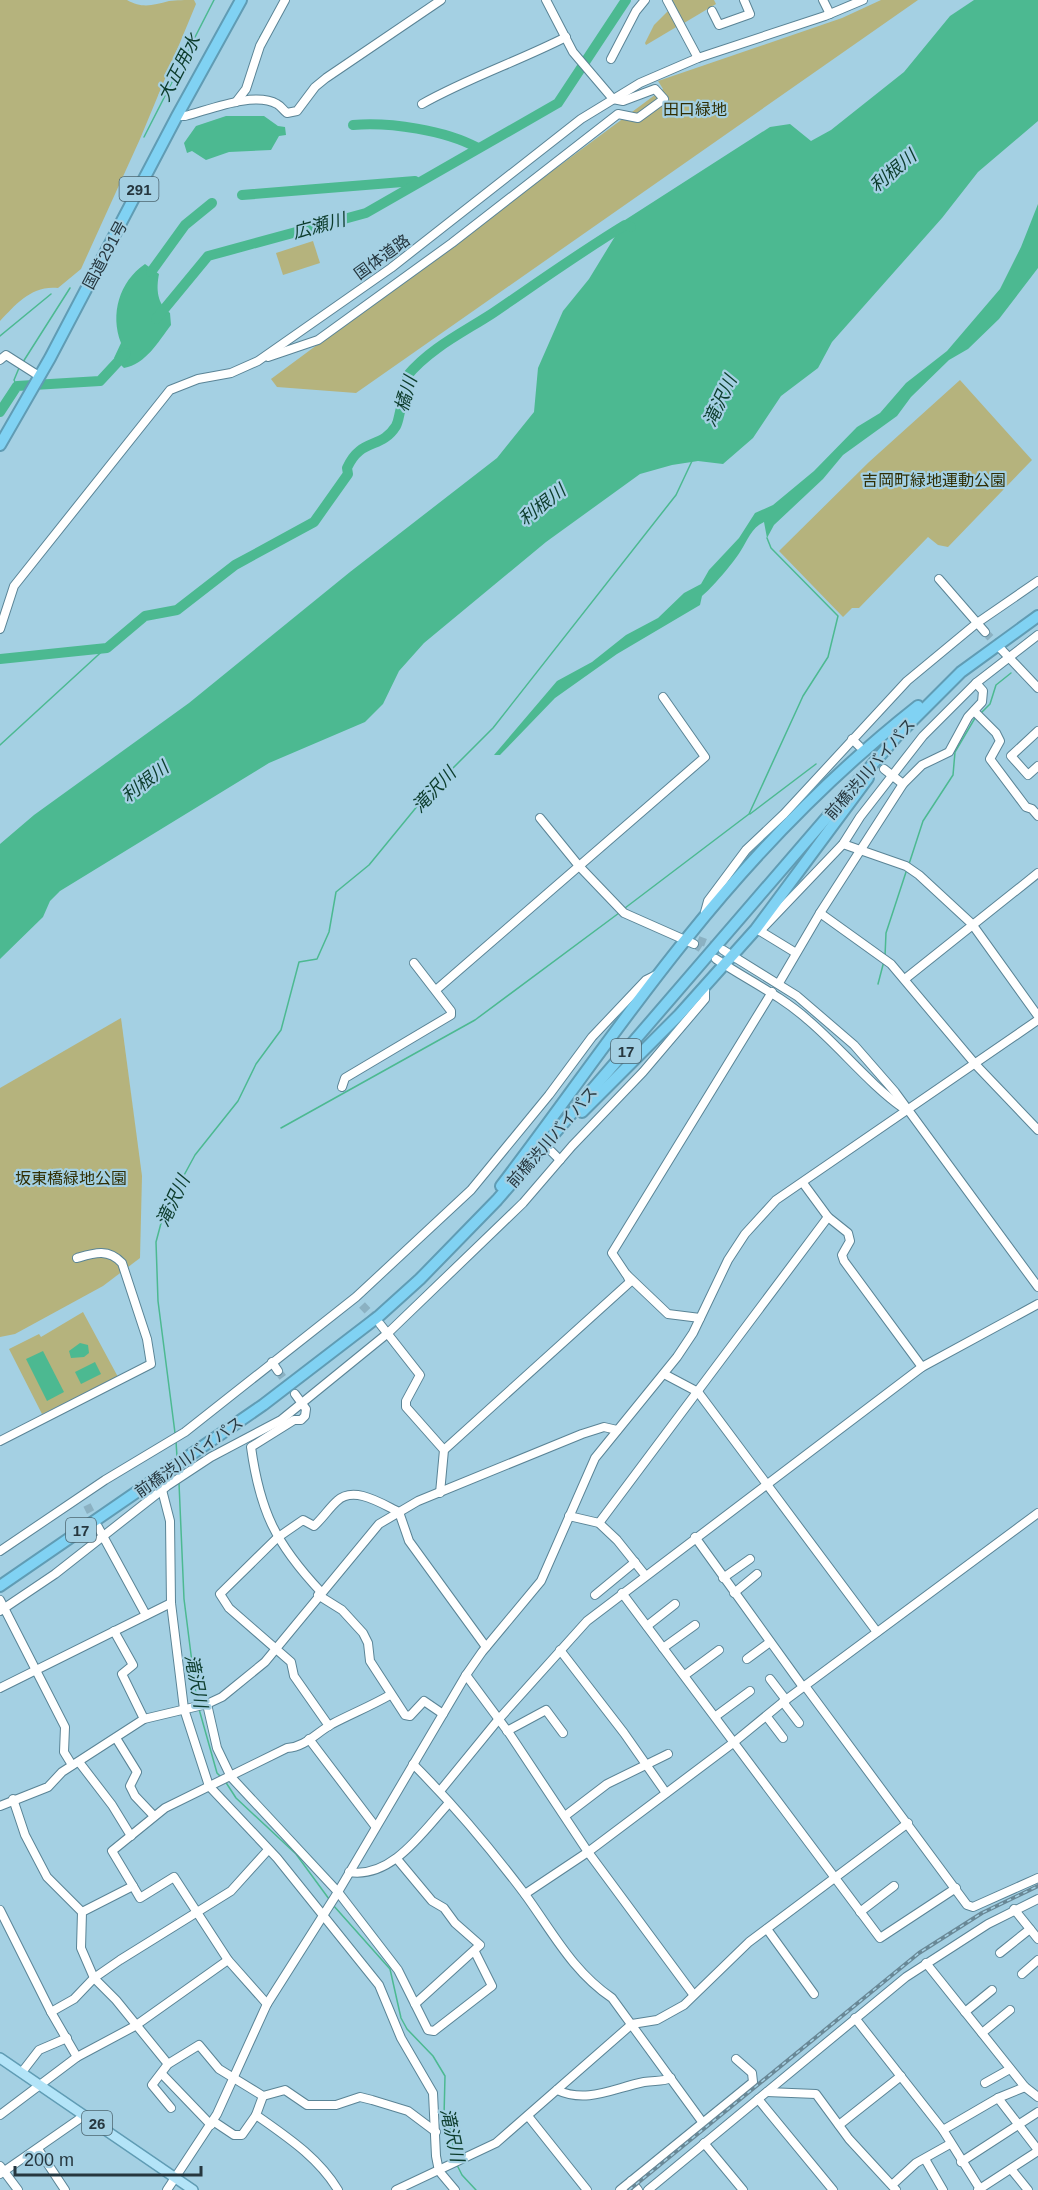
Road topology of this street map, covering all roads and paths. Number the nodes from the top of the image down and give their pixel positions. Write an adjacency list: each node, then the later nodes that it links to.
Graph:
1 (241, 0): 18 (highway, 国道291号 / 291)
2 (285, 0): 16 (street)
3 (441, 0): 16 (street)
4 (546, 0): 12 (street)
5 (645, 0): 14 (street)
6 (667, 0): 13 (street)
7 (744, 0): 10 (street)
8 (823, 0): 11 (street)
9 (863, 0): 11 (street, 国体道路)
10 (712, 11)
11 (830, 14): 13 (street, 国体道路)
12 (566, 38): 15 (street); 17 (street)
13 (698, 58): 15 (street, 国体道路)
14 (610, 59)
15 (613, 99): 20 (street, 国体道路); 20 (street)
16 (236, 102): 18 (street)
17 (422, 104)
18 (177, 116): 21 (highway, 国道291号 / 291)
19 (0, 360): 21 (street)
20 (258, 361): 27 (street, 国体道路)
21 (37, 381): 22 (highway, 国道291号 / 291)
22 (0, 445)
23 (939, 579): 26 (street)
24 (1038, 581): 26 (street)
25 (1038, 615): 32 (highway, 前橋渋川バイパス / 17)
26 (977, 623): 28 (street); 39 (street)
27 (0, 629)
28 (985, 632)
29 (1038, 635): 31 (street)
30 (1000, 648): 31 (street)
31 (1009, 657): 33 (street); 34 (street)
32 (961, 672): 38 (highway, 前橋渋川バイパス / 17); 52 (highway)
33 (976, 683): 36 (street); 43 (street)
34 (1038, 688)
35 (663, 697): 49 (street)
36 (978, 715): 44 (street); 45 (street)
37 (1038, 731): 41 (street)
38 (897, 736): 54 (highway); 76 (highway, 前橋渋川バイパス / 17)
39 (852, 738): 40 (street); 52 (street)
40 (859, 746)
41 (1038, 766)
42 (884, 769): 43 (street)
43 (892, 776): 44 (street); 47 (street)
44 (903, 784): 48 (street)
45 (1038, 816)
46 (540, 818): 49 (street)
47 (843, 844): 48 (street); 54 (street)
48 (860, 852): 51 (street); 53 (street)
49 (579, 866): 55 (street); 64 (street)
50 (1038, 873): 53 (street)
51 (820, 913): 57 (street); 61 (street)
52 (704, 917): 55 (highway)
53 (972, 924): 61 (street); 66 (street)
54 (758, 930): 56 (highway); 57 (street)
55 (693, 941): 60 (highway)
56 (727, 952): 58 (highway); 62 (street)
57 (796, 953): 62 (street)
58 (720, 961): 63 (highway); 65 (street)
59 (414, 963): 64 (street)
60 (659, 973): 70 (street); 78 (highway)
61 (905, 979): 67 (street)
62 (779, 983): 69 (street)
63 (705, 986): 74 (street); 76 (highway)
64 (436, 990): 68 (street)
65 (772, 992): 69 (street); 80 (street)
66 (1038, 1018): 67 (street)
67 (976, 1065): 69 (street); 71 (street)
68 (342, 1087)
69 (907, 1110): 75 (street); 81 (street)
70 (523, 1127): 72 (street); 82 (street)
71 (1038, 1130)
72 (531, 1134)
73 (551, 1151): 74 (street)
74 (560, 1160): 87 (street)
75 (802, 1183): 77 (street); 85 (street)
76 (497, 1200): 78 (highway, 前橋渋川バイパス / 17)
77 (828, 1217): 89 (street); 92 (street)
78 (458, 1240): 117 (highway, 前橋渋川バイパス / 17)
79 (77, 1258): 96 (street)
80 (626, 1274): 85 (street); 97 (street)
81 (1038, 1287)
82 (356, 1297): 84 (street); 88 (street)
83 (1038, 1304): 89 (street)
84 (362, 1305)
85 (700, 1318): 91 (street)
86 (380, 1324): 87 (street)
87 (388, 1333): 94 (street); 97 (street)
88 (272, 1362): 90 (street); 101 (street)
89 (922, 1367): 98 (street)
90 (278, 1371)
91 (664, 1374): 92 (street); 95 (street)
92 (698, 1392): 98 (street); 106 (street)
93 (295, 1394): 94 (street)
94 (301, 1403): 99 (street); 110 (street)
95 (617, 1430): 100 (street); 105 (street)
96 (0, 1441)
97 (444, 1450): 100 (street)
98 (766, 1486): 109 (street); 130 (street)
99 (164, 1488): 108 (street); 123 (street)
100 (440, 1493): 103 (street)
101 (82, 1496): 102 (street); 111 (street)
102 (87, 1505)
103 (399, 1512): 110 (street); 118 (street); 132 (street)
104 (1038, 1513): 130 (street)
105 (569, 1515): 106 (street); 132 (street)
106 (598, 1523): 113 (street)
107 (98, 1527): 108 (street)
108 (104, 1537): 125 (street); 126 (street)
109 (695, 1537): 115 (street); 116 (street)
110 (277, 1538): 118 (street); 133 (street)
111 (0, 1551)
112 (750, 1558): 116 (street)
113 (635, 1562): 115 (street); 121 (street)
114 (757, 1574): 120 (street)
115 (645, 1575): 119 (street)
116 (723, 1578): 120 (street)
117 (0, 1585)
118 (320, 1593): 133 (street); 145 (street)
119 (622, 1593): 128 (street); 135 (street)
120 (734, 1593): 131 (street)
121 (595, 1594)
122 (0, 1600): 125 (street)
123 (171, 1603): 126 (street); 148 (street)
124 (675, 1604): 128 (street)
125 (2, 1610): 138 (street)
126 (146, 1615): 129 (street)
127 (695, 1624): 134 (street)
128 (647, 1626): 134 (street)
129 (114, 1631): 138 (street); 152 (street)
130 (878, 1632): 142 (street)
131 (770, 1642): 137 (street); 142 (street)
132 (486, 1647): 139 (street)
133 (276, 1648): 147 (street); 155 (street)
134 (663, 1648): 140 (street)
135 (560, 1650): 153 (street); 165 (street)
136 (720, 1650): 140 (street)
137 (747, 1659)
138 (35, 1670): 143 (street); 163 (street)
139 (466, 1675): 149 (street); 153 (street)
140 (685, 1675): 150 (street)
141 (770, 1679): 146 (street)
142 (804, 1687): 146 (street); 175 (street)
143 (0, 1688)
144 (750, 1691): 150 (street)
145 (390, 1695): 149 (street); 155 (street)
146 (784, 1701): 151 (street); 154 (street)
147 (205, 1704): 148 (street); 166 (street)
148 (186, 1709): 152 (street); 167 (street)
149 (443, 1714): 164 (street)
150 (716, 1716): 161 (street)
151 (767, 1717): 159 (street); 161 (street)
152 (144, 1719): 158 (street)
153 (498, 1720): 156 (street); 168 (street)
154 (799, 1724)
155 (329, 1726): 160 (street)
156 (507, 1731): 157 (street); 174 (street)
157 (563, 1733)
158 (116, 1738): 163 (street); 173 (street)
159 (783, 1738)
160 (309, 1739): 166 (street); 176 (street)
161 (733, 1743): 169 (street); 182 (street)
162 (668, 1754): 165 (street)
163 (75, 1764): 170 (street); 177 (street)
164 (413, 1764): 168 (street); 176 (street)
165 (644, 1765): 169 (street); 174 (street)
166 (230, 1777): 167 (street); 187 (street)
167 (209, 1786): 173 (street); 178 (street)
168 (440, 1791): 171 (street)
169 (666, 1793): 179 (street)
170 (13, 1799): 172 (street); 193 (street)
171 (449, 1803): 180 (street); 188 (street)
172 (0, 1806)
173 (153, 1815): 177 (street)
174 (565, 1816): 179 (street)
175 (908, 1823): 182 (street); 186 (street)
176 (375, 1826): 181 (street)
177 (131, 1836): 184 (street)
178 (268, 1850): 194 (street); 195 (street)
179 (588, 1852): 188 (street); 207 (street)
180 (397, 1859): 181 (street); 199 (street)
181 (349, 1872): 187 (street)
182 (835, 1878): 192 (street); 196 (street)
183 (1038, 1878): 186 (street)
184 (133, 1886): 193 (street); 194 (street)
185 (894, 1886): 192 (street)
186 (956, 1888): 192 (street)
187 (338, 1892): 195 (street); 210 (street)
188 (525, 1894): 215 (street)
189 (1038, 1899): 190 (street)
190 (1014, 1909): 197 (street); 203 (street)
191 (0, 1910): 212 (street)
192 (860, 1911)
193 (82, 1912): 205 (street)
194 (197, 1913): 201 (street); 205 (street)
195 (323, 1914): 209 (street); 249 (street)
196 (767, 1929): 207 (street); 208 (street)
197 (1030, 1929): 198 (street); 200 (street)
198 (1038, 1939)
199 (475, 1952): 210 (street); 210 (street)
200 (1000, 1953)
201 (228, 1960): 209 (street); 216 (street)
202 (1038, 1960): 204 (street)
203 (926, 1963): 213 (street); 214 (street)
204 (1022, 1974)
205 (94, 1978): 212 (street); 216 (street)
206 (992, 1990): 213 (street)
207 (693, 1994): 215 (street)
208 (814, 1994)
209 (267, 2004): 228 (street)
210 (415, 2004)
211 (1010, 2010): 217 (street)
212 (51, 2012): 218 (street)
213 (965, 2012): 217 (street)
214 (855, 2018): 226 (street); 233 (street)
215 (632, 2024): 227 (street); 232 (street)
216 (135, 2026): 219 (street); 222 (street)
217 (982, 2033): 223 (street)
218 (66, 2038): 219 (street); 224 (street)
219 (77, 2057): 230 (street)
220 (0, 2058): 224 (main road, 26)
221 (736, 2059): 244 (street)
222 (168, 2064): 225 (street); 228 (street)
223 (1010, 2069): 229 (street); 231 (street)
224 (22, 2072): 230 (main road, 26)
225 (162, 2073): 238 (street); 245 (street)
226 (901, 2076): 247 (street); 248 (street)
227 (671, 2078): 232 (street); 244 (street)
228 (234, 2080): 234 (street); 245 (street)
229 (986, 2083)
230 (41, 2085): 240 (street); 241 (main road, 26)
231 (1025, 2087): 235 (street); 236 (street)
232 (557, 2090): 243 (street)
233 (767, 2092): 237 (street); 247 (street)
234 (263, 2096): 242 (street); 249 (street)
235 (1038, 2097)
236 (998, 2098): 246 (street); 248 (street)
237 (758, 2099): 250 (street); 275 (street)
238 (171, 2109)
239 (1038, 2112): 246 (street)
240 (0, 2115)
241 (85, 2115): 252 (street); 259 (main road, 26)
242 (255, 2115): 245 (street); 267 (street)
243 (528, 2116): 258 (street); 270 (street)
244 (703, 2122): 260 (street)
245 (212, 2123): 259 (street)
246 (1018, 2124): 253 (street); 255 (street)
247 (839, 2126): 261 (street)
248 (943, 2130): 251 (street)
249 (436, 2132): 258 (street)
250 (704, 2143): 273 (street); 274 (street)
251 (950, 2144): 254 (street); 255 (street)
252 (38, 2149): 257 (street); 264 (street)
253 (1038, 2150): 256 (street)
254 (925, 2159): 261 (street); 276 (street)
255 (961, 2162): 262 (street)
256 (1011, 2169): 262 (street); 277 (street)
257 (2, 2170): 263 (street)
258 (439, 2171): 268 (street); 269 (street)
259 (175, 2178): 265 (street); 266 (main road, 26)
260 (631, 2181): 271 (street); 272 (street)
261 (894, 2188)
262 (979, 2189)
263 (18, 2190)
264 (65, 2190)
265 (167, 2190)
266 (193, 2190)
267 (338, 2190)
268 (396, 2190)
269 (455, 2190)
270 (587, 2190)
271 (620, 2190)
272 (638, 2190)
273 (648, 2190)
274 (743, 2190)
275 (833, 2190)
276 (944, 2190)
277 (1028, 2190)

